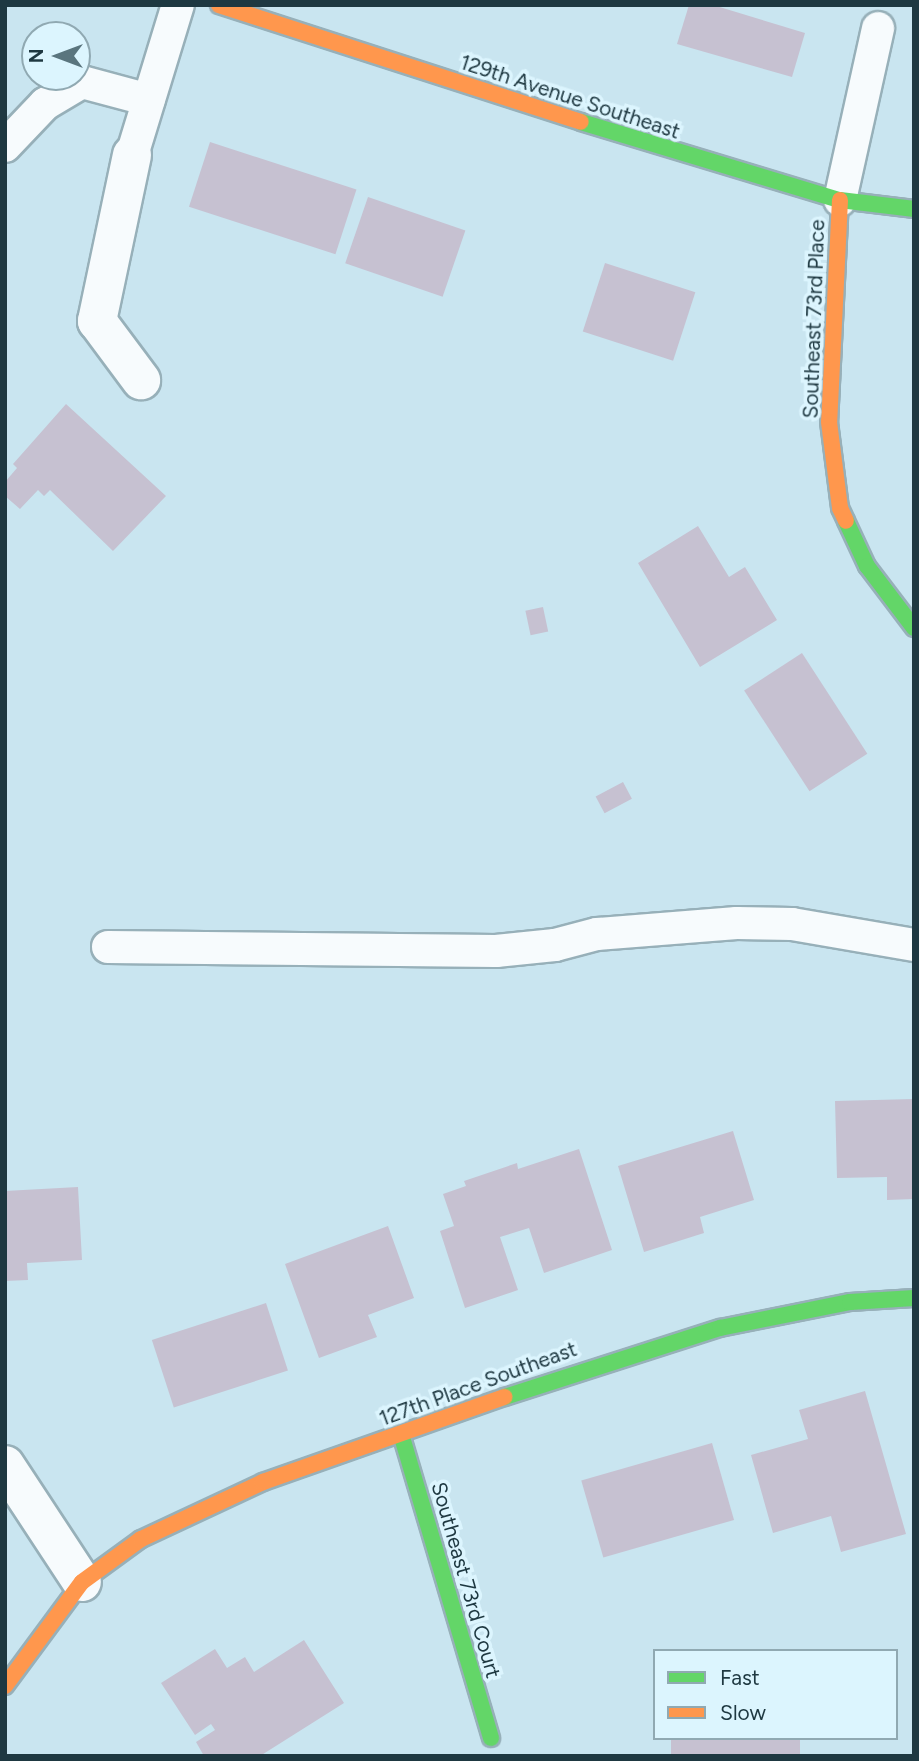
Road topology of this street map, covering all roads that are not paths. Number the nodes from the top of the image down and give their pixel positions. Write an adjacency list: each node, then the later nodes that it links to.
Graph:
1 (178, 5): 4 (lane)
2 (219, 5): 7 (street, 129th Avenue Southeast)
3 (878, 28): 7 (lane)
4 (149, 100): 5 (lane); 6 (lane)
5 (5, 146)
6 (132, 155): 9 (street)
7 (839, 200): 8 (street, 129th Avenue Southeast); 10 (street, Southeast 73rd Place)
8 (914, 209)
9 (141, 380)
10 (914, 628)
11 (914, 945): 12 (lane)
12 (108, 947)
13 (914, 1298): 14 (street, 127th Place Southeast)
14 (401, 1434): 16 (street, 127th Place Southeast); 18 (street, Southeast 73rd Court)
15 (5, 1465): 16 (street)
16 (82, 1582): 17 (street, 127th Place Southeast)
17 (5, 1686)
18 (491, 1738)

